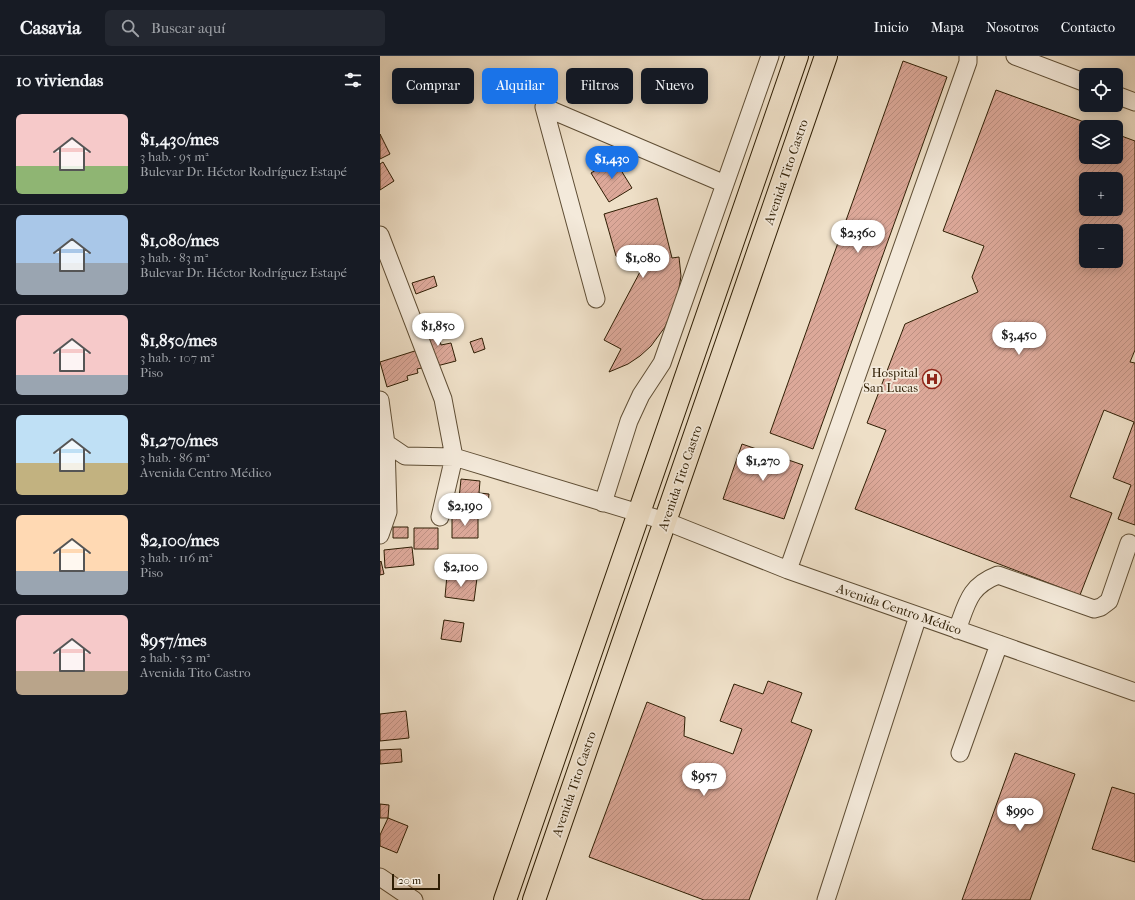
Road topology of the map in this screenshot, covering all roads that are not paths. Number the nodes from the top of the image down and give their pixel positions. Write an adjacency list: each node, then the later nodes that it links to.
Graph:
1 (770, 56): 9 (street)
2 (797, 56): 16 (main road, Avenida Tito Castro)
3 (826, 56): 18 (main road, Avenida Tito Castro)
4 (968, 56): 21 (street)
5 (1015, 56): 6 (street)
6 (1079, 80)
7 (1123, 98): 8 (street)
8 (1135, 102)
9 (725, 184): 11 (street); 15 (street)
10 (380, 235): 14 (street)
11 (596, 299)
12 (380, 400): 13 (street)
13 (383, 442): 14 (street, Avenida Centro Médico); 19 (street)
14 (454, 457): 15 (street, Avenida Centro Médico); 17 (street)
15 (603, 503): 16 (street, Avenida Centro Médico)
16 (639, 514): 18 (street, Avenida Centro Médico); 29 (main road, Avenida Tito Castro)
17 (440, 517)
18 (666, 521): 21 (street, Avenida Centro Médico); 30 (main road, Avenida Tito Castro)
19 (380, 535)
20 (1129, 543): 23 (street)
21 (788, 570): 22 (street, Avenida Centro Médico)
22 (918, 616): 23 (street, Avenida Centro Médico); 31 (street)
23 (957, 630): 24 (street, Avenida Centro Médico)
24 (999, 644): 25 (street, Avenida Centro Médico); 26 (street)
25 (1135, 692)
26 (960, 753)
27 (380, 877): 28 (street)
28 (414, 900)
29 (505, 900)
30 (534, 900)
31 (826, 900)

